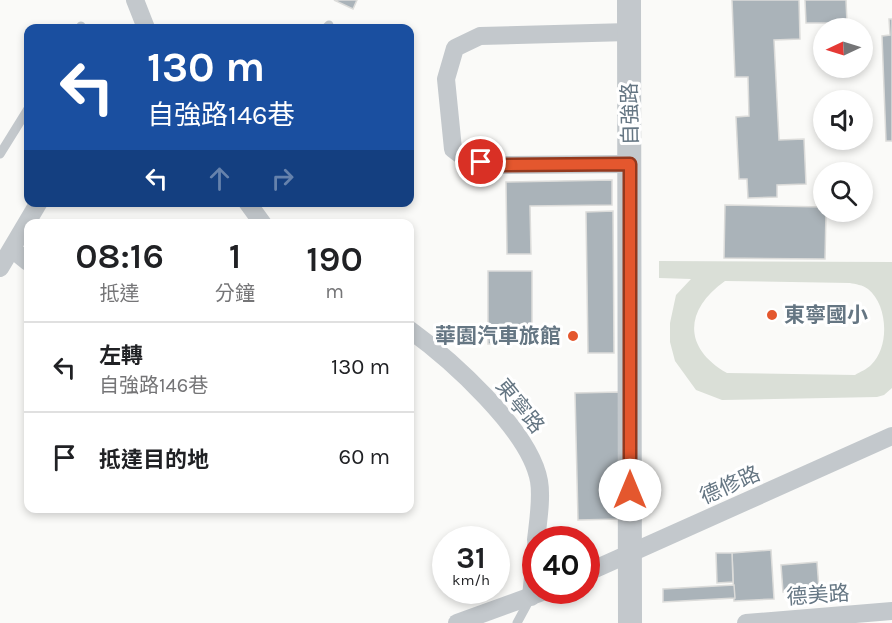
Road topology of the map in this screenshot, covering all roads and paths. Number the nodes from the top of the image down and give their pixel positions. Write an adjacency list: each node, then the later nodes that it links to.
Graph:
1 (135, 0): 3 (street)
2 (629, 0): 4 (street, 自強路)
3 (142, 24)
4 (629, 32): 7 (street, 自強路); 7 (street)
5 (24, 115): 6 (lane)
6 (0, 154)
7 (630, 164): 15 (street, 自強路)
8 (24, 228): 9 (street)
9 (12, 249): 10 (street); 11 (street)
10 (24, 259)
11 (0, 268)
12 (414, 333): 14 (street, 東寧路)
13 (892, 436): 15 (street, 德修路)
14 (537, 526)
15 (630, 554): 16 (street, 德修路); 22 (street, 自強路)
16 (600, 567)
17 (522, 600): 20 (street)
18 (531, 604): 21 (lane)
19 (892, 611): 23 (street, 德美路)
20 (457, 623)
21 (517, 623)
22 (630, 623)
23 (746, 623)

